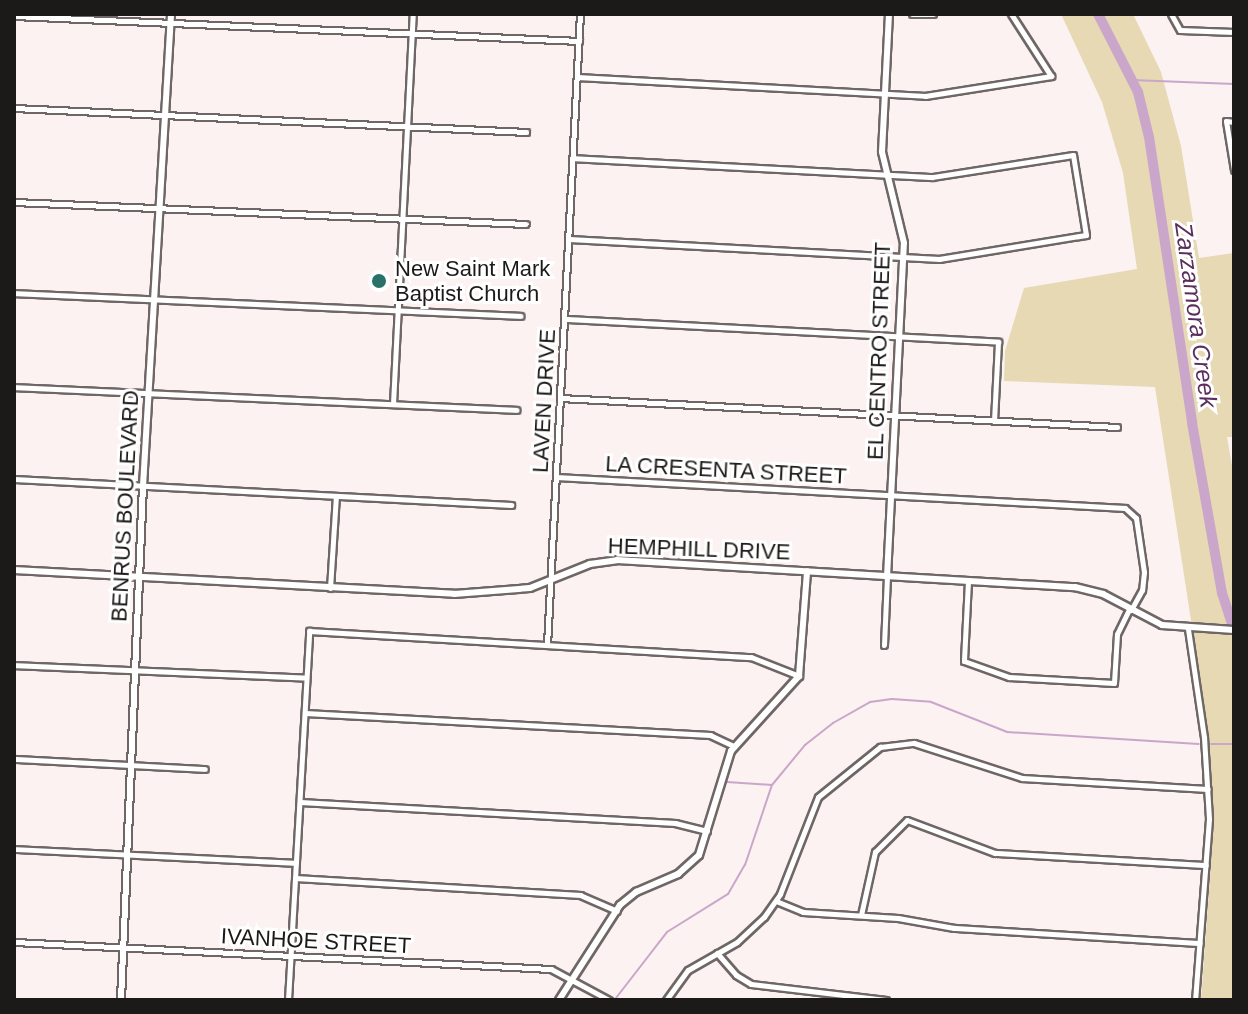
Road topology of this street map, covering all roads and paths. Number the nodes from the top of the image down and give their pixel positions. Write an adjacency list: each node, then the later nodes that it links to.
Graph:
1 (171, 14): 10 (street, BENRUS BOULEVARD)
2 (413, 14): 12 (street)
3 (580, 14): 13 (street, LAVEN DRIVE)
4 (889, 14): 15 (street, EL CENTRO STREET)
5 (912, 14): 6 (street)
6 (933, 14)
7 (1011, 14): 15 (street)
8 (1171, 14): 11 (street)
9 (14, 16): 10 (street)
10 (170, 24): 12 (street); 17 (street, BENRUS BOULEVARD)
11 (1234, 32)
12 (412, 33): 13 (street); 19 (street)
13 (579, 41): 14 (street, LAVEN DRIVE)
14 (577, 77): 15 (street); 21 (street, LAVEN DRIVE)
15 (884, 94): 23 (street, EL CENTRO STREET)
16 (14, 108): 17 (street)
17 (166, 116): 19 (street); 25 (street, BENRUS BOULEVARD)
18 (1234, 122): 22 (street)
19 (407, 127): 20 (street); 26 (street)
20 (526, 132)
21 (573, 158): 23 (street); 28 (street, LAVEN DRIVE)
22 (1234, 170)
23 (886, 175): 29 (street, EL CENTRO STREET); 29 (street)
24 (14, 202): 25 (street)
25 (161, 208): 26 (street); 31 (street, BENRUS BOULEVARD)
26 (403, 218): 27 (street); 32 (street)
27 (526, 224)
28 (569, 239): 29 (street); 34 (street, LAVEN DRIVE)
29 (904, 257): 35 (street, EL CENTRO STREET)
30 (14, 293): 31 (street)
31 (155, 300): 32 (street); 37 (street, BENRUS BOULEVARD)
32 (398, 310): 33 (street); 39 (street)
33 (520, 316)
34 (565, 319): 35 (street); 38 (street, LAVEN DRIVE)
35 (900, 336): 41 (street, EL CENTRO STREET); 42 (street)
36 (14, 387): 37 (street)
37 (148, 393): 39 (street); 46 (street, BENRUS BOULEVARD)
38 (560, 398): 41 (street); 44 (street, LAVEN DRIVE)
39 (393, 404): 40 (street)
40 (516, 410)
41 (895, 416): 42 (street); 47 (street, EL CENTRO STREET)
42 (994, 421): 43 (street)
43 (1117, 427)
44 (556, 477): 47 (street, LA CRESENTA STREET); 55 (street, LAVEN DRIVE)
45 (14, 479): 46 (street)
46 (143, 486): 48 (street); 53 (street, BENRUS BOULEVARD)
47 (891, 495): 52 (street, EL CENTRO STREET); 57 (street, LA CRESENTA STREET)
48 (336, 496): 49 (street); 56 (street)
49 (511, 505)
50 (14, 570): 53 (street, HEMPHILL DRIVE)
51 (807, 571): 52 (street, HEMPHILL DRIVE); 55 (street, HEMPHILL DRIVE); 64 (street)
52 (887, 577): 54 (street, HEMPHILL DRIVE); 61 (street, EL CENTRO STREET)
53 (140, 578): 56 (street, HEMPHILL DRIVE); 63 (street, BENRUS BOULEVARD)
54 (968, 581): 57 (street, HEMPHILL DRIVE); 57 (street)
55 (551, 582): 56 (street, HEMPHILL DRIVE); 60 (street, LAVEN DRIVE)
56 (330, 588)
57 (1130, 610): 58 (street, HEMPHILL DRIVE)
58 (1188, 629): 59 (street, HEMPHILL DRIVE); 71 (street)
59 (1234, 630)
60 (547, 645): 64 (street); 65 (street)
61 (884, 645)
62 (14, 665): 63 (street)
63 (137, 670): 65 (street); 69 (street, BENRUS BOULEVARD)
64 (799, 676): 67 (street)
65 (306, 678): 66 (street)
66 (305, 713): 67 (street); 72 (street)
67 (734, 746): 73 (street)
68 (14, 759): 69 (street)
69 (132, 765): 70 (street); 75 (street, BENRUS BOULEVARD)
70 (205, 769)
71 (1208, 789): 77 (street); 79 (street)
72 (300, 802): 73 (street); 76 (street)
73 (707, 831): 80 (street)
74 (14, 849): 75 (street)
75 (128, 855): 76 (street); 84 (street, BENRUS BOULEVARD)
76 (296, 863): 78 (street)
77 (1206, 865): 81 (street); 83 (street)
78 (295, 878): 80 (street); 86 (street)
79 (776, 901): 81 (street); 85 (street)
80 (617, 911): 87 (street)
81 (861, 915): 83 (street)
82 (14, 942): 84 (street, IVANHOE STREET)
83 (1200, 943): 94 (street)
84 (123, 948): 86 (street, IVANHOE STREET); 88 (street, BENRUS BOULEVARD)
85 (717, 953): 92 (street); 93 (street)
86 (291, 956): 87 (street, IVANHOE STREET); 89 (street)
87 (574, 977): 90 (street); 91 (street, IVANHOE STREET)
88 (121, 1000)
89 (288, 1000)
90 (559, 1000)
91 (609, 1000)
92 (666, 1000)
93 (886, 1000)
94 (1195, 1000)

